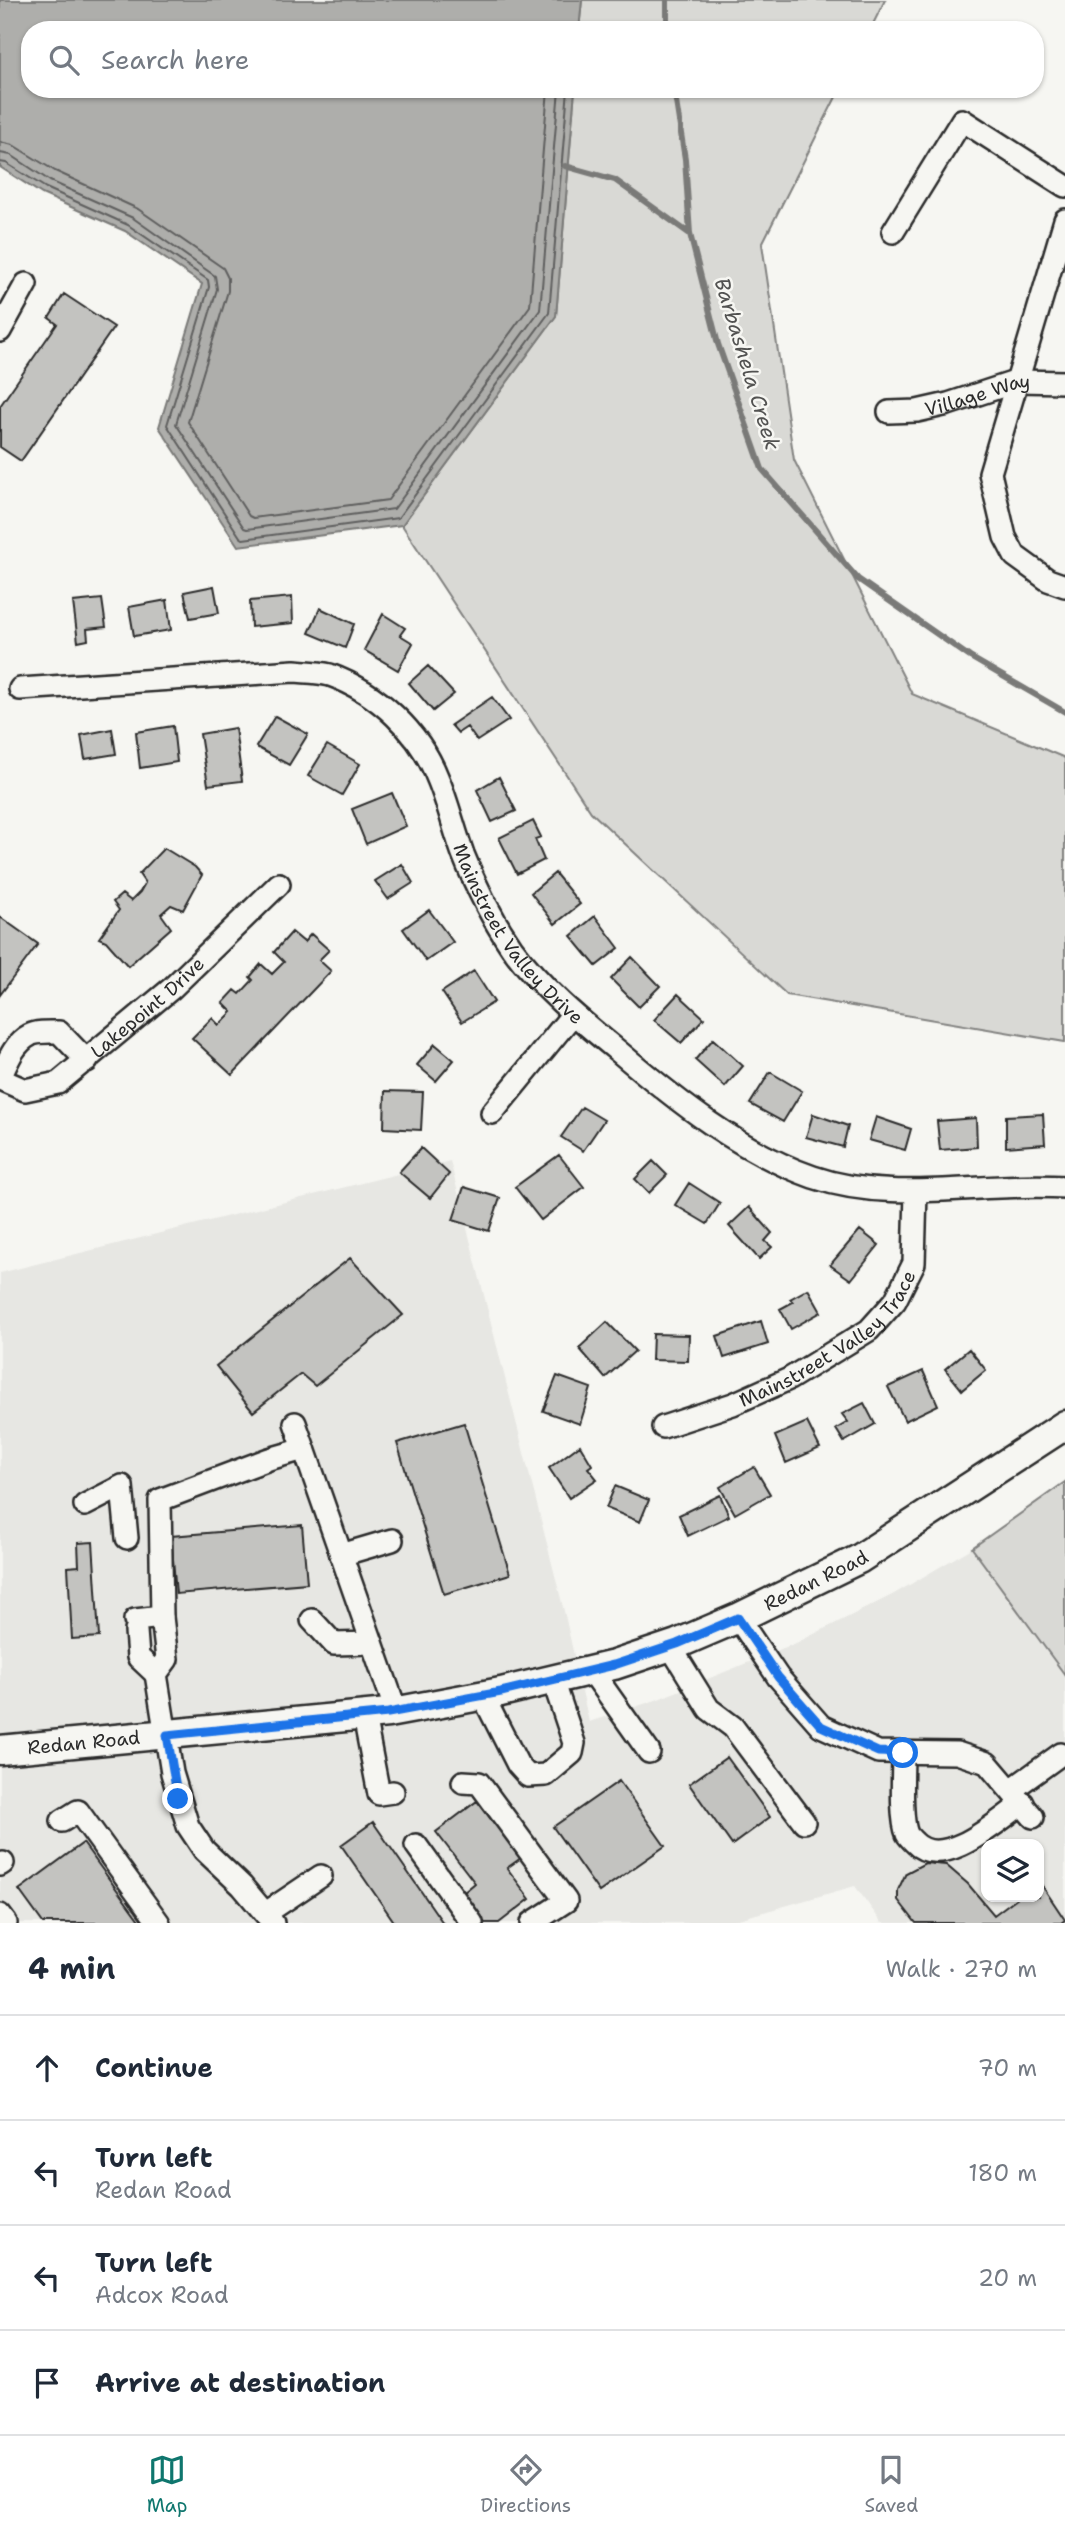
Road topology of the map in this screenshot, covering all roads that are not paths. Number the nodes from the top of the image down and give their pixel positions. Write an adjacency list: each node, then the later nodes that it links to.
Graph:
1 (1065, 186): 3 (street)
2 (1065, 220): 6 (street)
3 (893, 232)
4 (26, 284): 5 (street)
5 (0, 331)
6 (1018, 381): 7 (street, Village Way); 8 (street, Village Way); 9 (street)
7 (1065, 382)
8 (889, 412)
9 (1065, 586)
10 (20, 689): 12 (street, Mainstreet Valley Drive)
11 (279, 884): 13 (street, Lakepoint Drive)
12 (573, 1014): 15 (street); 17 (street, Mainstreet Valley Drive)
13 (87, 1061): 14 (street, Lakepoint Drive); 14 (street)
14 (0, 1079)
15 (492, 1112)
16 (1065, 1187): 17 (street, Mainstreet Valley Drive)
17 (916, 1192): 20 (street, Mainstreet Valley Trace)
18 (295, 1423): 21 (street)
19 (1065, 1425): 29 (main road, Redan Road)
20 (663, 1427)
21 (304, 1449): 22 (street); 27 (street)
22 (160, 1500): 24 (street); 28 (street)
23 (85, 1505): 24 (street)
24 (124, 1507): 25 (street)
25 (127, 1538)
26 (392, 1540): 27 (street)
27 (341, 1555): 31 (street)
28 (162, 1617): 34 (street); 34 (street)
29 (738, 1618): 32 (main road, Redan Road); 41 (street)
30 (312, 1620): 31 (street)
31 (372, 1643): 37 (street)
32 (670, 1646): 33 (main road, Redan Road); 48 (street)
33 (591, 1670): 35 (main road, Redan Road); 40 (street)
34 (156, 1675): 39 (street)
35 (553, 1680): 36 (main road, Redan Road); 36 (street)
36 (483, 1696): 37 (main road, Redan Road)
37 (396, 1711): 38 (main road, Redan Road)
38 (364, 1716): 39 (main road, Redan Road); 45 (street)
39 (167, 1735): 42 (main road, Redan Road); 52 (street)
40 (649, 1752)
41 (903, 1753): 46 (street); 46 (street)
42 (4, 1754)
43 (1061, 1754): 46 (street)
44 (463, 1782): 56 (street)
45 (393, 1792)
46 (1023, 1803)
47 (62, 1821): 54 (street)
48 (804, 1822)
49 (416, 1845): 55 (street)
50 (321, 1876): 52 (street)
51 (0, 1915): 53 (street)
52 (269, 1918)
53 (6, 1923)
54 (159, 1923)
55 (472, 1923)
56 (532, 1923)

